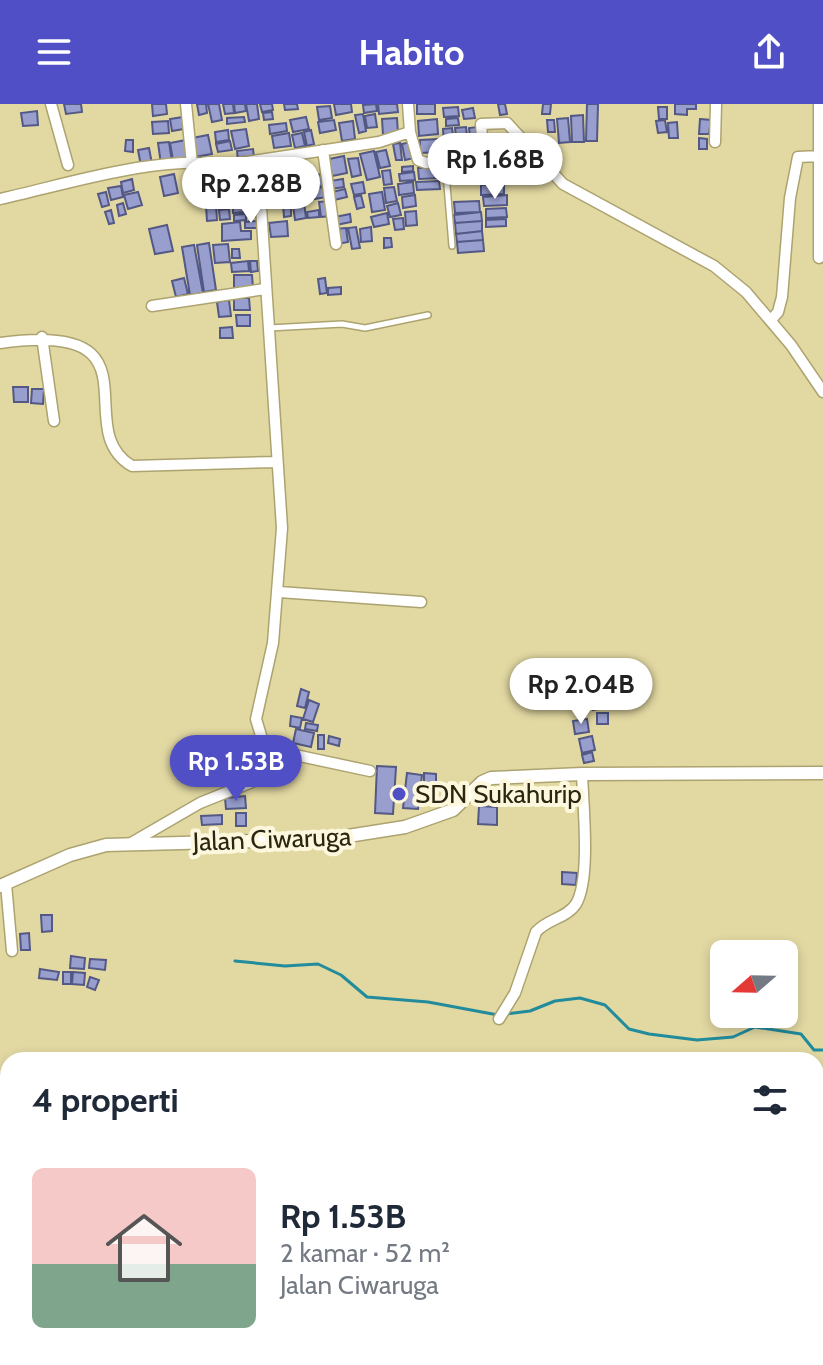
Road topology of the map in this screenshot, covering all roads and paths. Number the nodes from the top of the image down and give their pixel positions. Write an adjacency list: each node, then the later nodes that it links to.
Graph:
1 (51, 104): 13 (street)
2 (186, 104): 12 (street)
3 (408, 104): 6 (street)
4 (716, 104): 7 (street)
5 (819, 104): 8 (street)
6 (410, 132): 9 (street); 11 (street)
7 (715, 142)
8 (821, 149): 17 (street); 21 (street)
9 (323, 150): 10 (street); 15 (street)
10 (258, 161): 12 (street); 18 (street)
11 (445, 161): 16 (lane); 21 (street)
12 (192, 164): 14 (street)
13 (68, 165)
14 (0, 199)
15 (336, 244)
16 (452, 246)
17 (819, 258)
18 (265, 289): 19 (street); 22 (street)
19 (152, 306)
20 (428, 315): 22 (lane)
21 (771, 320): 25 (street)
22 (268, 328): 27 (street)
23 (42, 337): 24 (street); 26 (street); 27 (street)
24 (0, 343)
25 (823, 392)
26 (54, 421)
27 (276, 462): 28 (street)
28 (279, 592): 29 (street); 30 (street)
29 (421, 602)
30 (267, 749): 31 (street); 34 (street)
31 (370, 771)
32 (823, 773): 33 (street, Jalan Ciwaruga)
33 (582, 774): 34 (street, Jalan Ciwaruga); 37 (street)
34 (131, 843): 35 (street, Jalan Ciwaruga)
35 (3, 885): 36 (street)
36 (12, 951)
37 (499, 1019)

